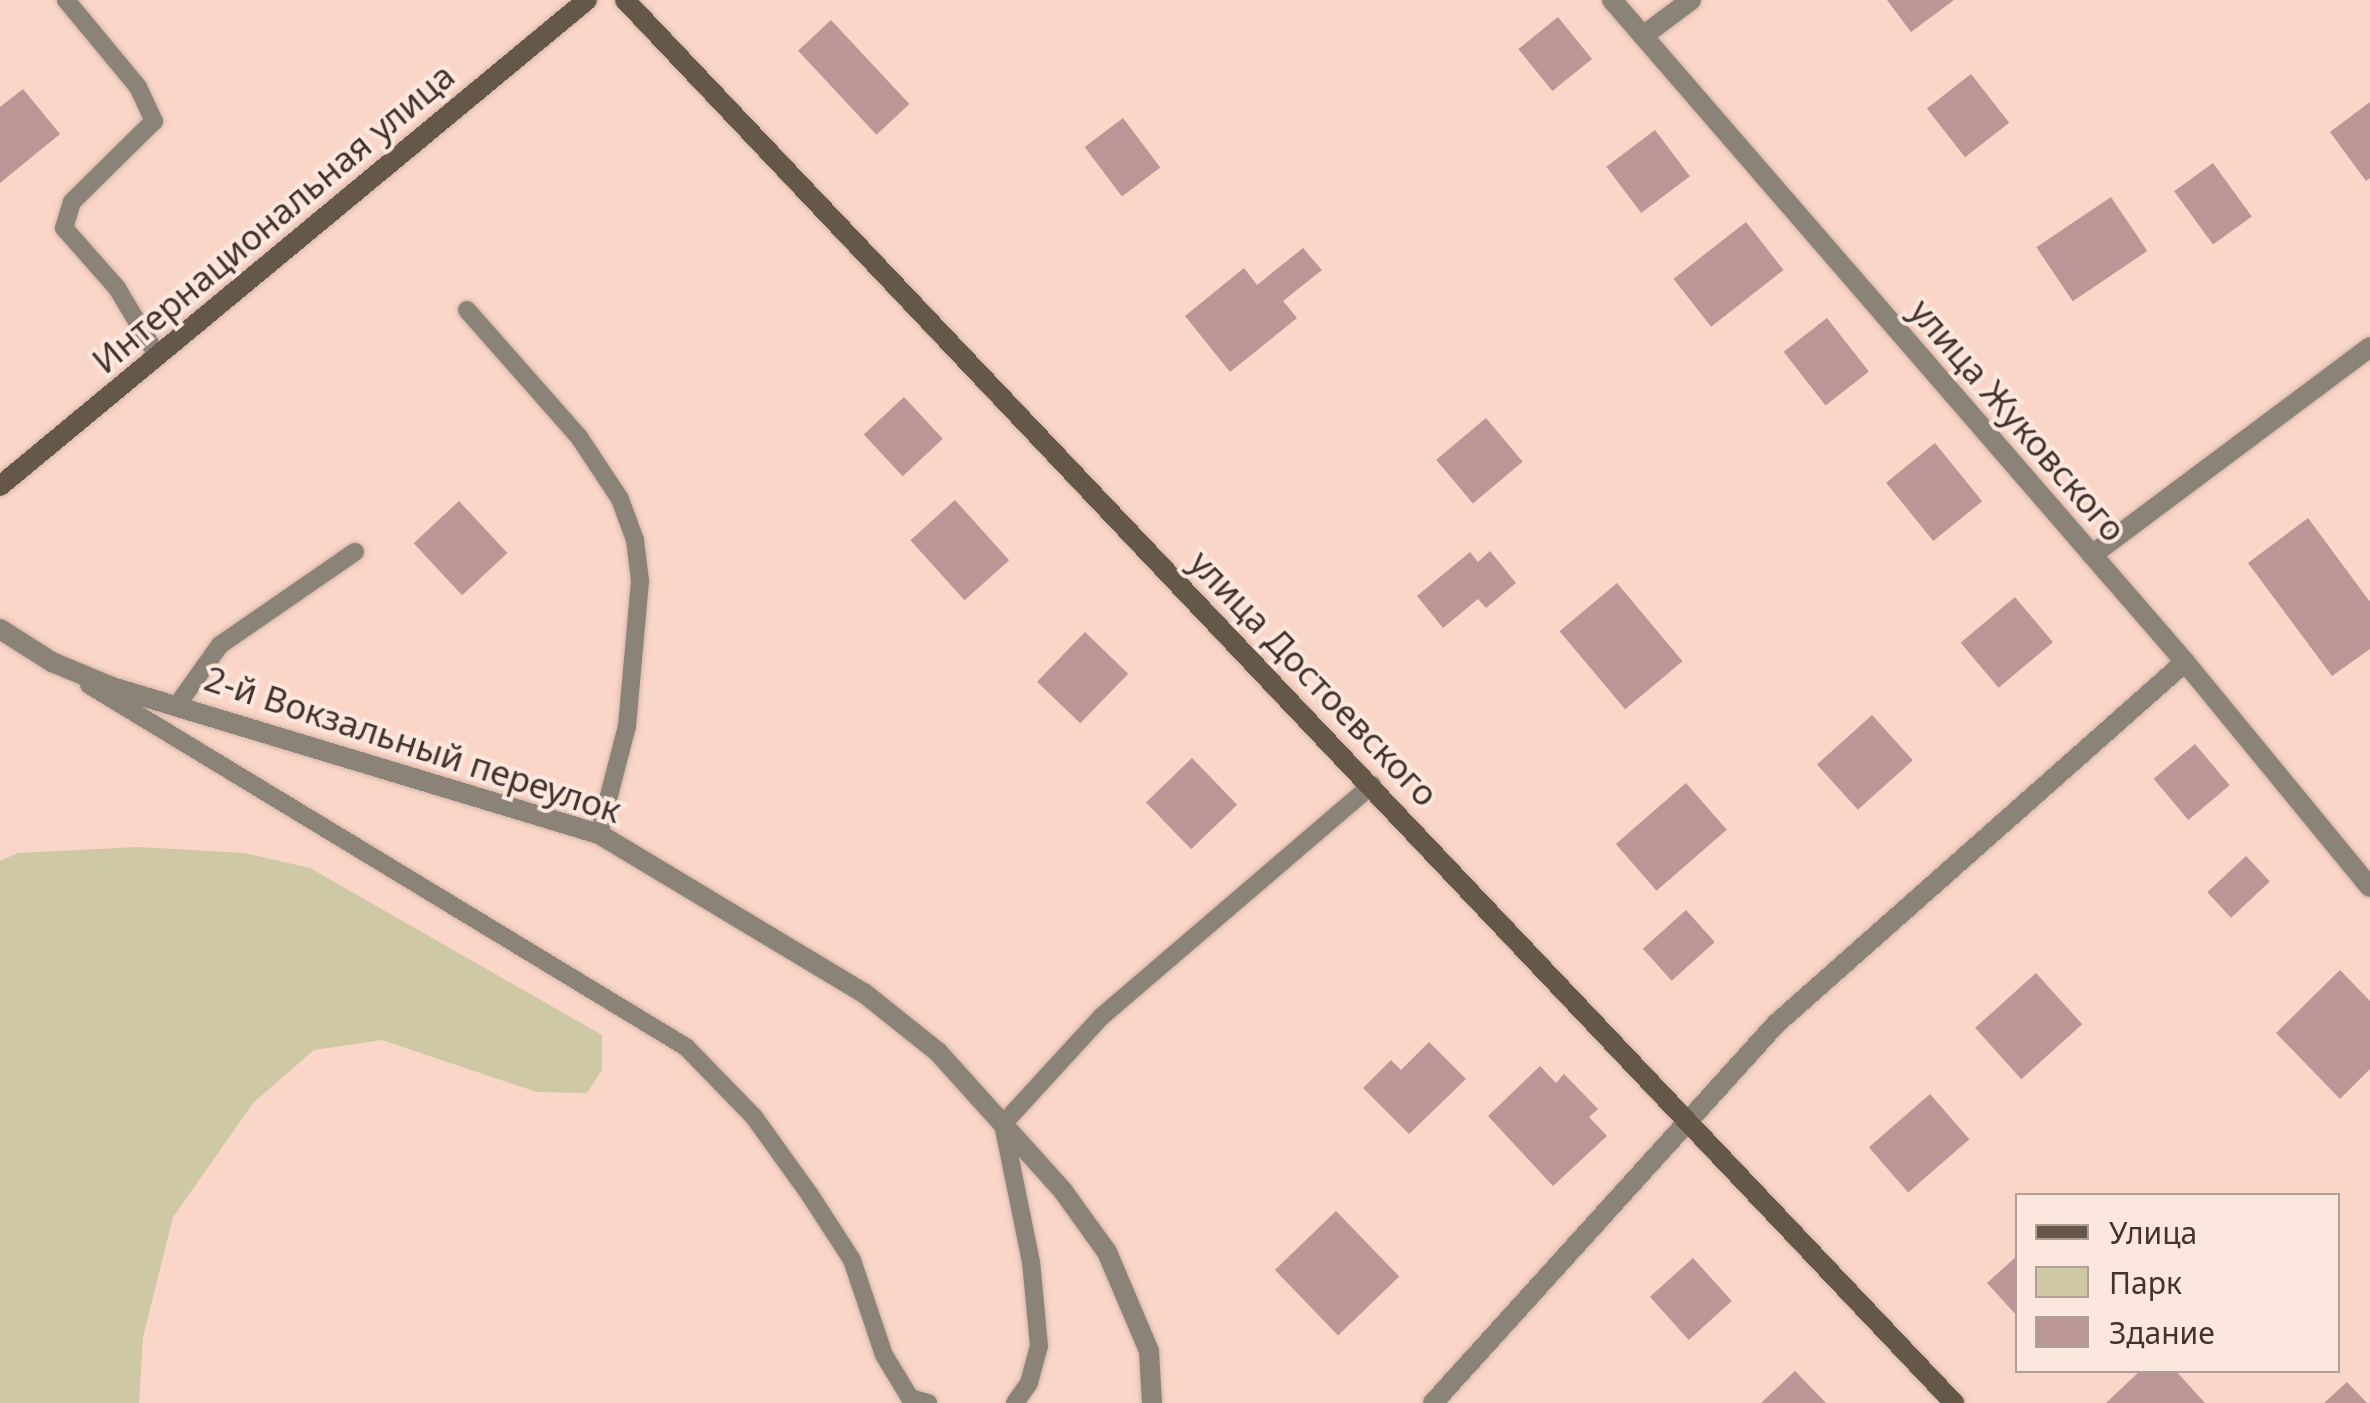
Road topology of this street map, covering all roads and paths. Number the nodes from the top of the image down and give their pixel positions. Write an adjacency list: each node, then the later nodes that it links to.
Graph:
1 (66, 0): 9 (lane)
2 (587, 0): 9 (main road, Интернациональная улица)
3 (625, 0): 17 (main road, улица Достоевского)
4 (1612, 0): 6 (street, улица Жуковского)
5 (1690, 0): 6 (street)
6 (1643, 36): 12 (street, улица Жуковского)
7 (467, 310): 18 (lane)
8 (2370, 347): 12 (street)
9 (157, 355): 10 (main road, Интернациональная улица)
10 (0, 486)
11 (355, 552): 16 (lane)
12 (2092, 555): 15 (street, улица Жуковского)
13 (0, 630): 14 (street, 2-й Вокзальный переулок)
14 (52, 662): 16 (street, 2-й Вокзальный переулок); 22 (lane)
15 (2185, 662): 19 (street, улица Жуковского); 20 (street)
16 (178, 704): 18 (street, 2-й Вокзальный переулок)
17 (1372, 785): 20 (main road, улица Достоевского); 21 (lane)
18 (599, 834): 21 (street, 2-й Вокзальный переулок)
19 (2370, 886)
20 (1687, 1120): 25 (street); 26 (main road, улица Достоевского)
21 (1004, 1124): 23 (lane); 24 (street, 2-й Вокзальный переулок)
22 (928, 1403)
23 (1014, 1403)
24 (1152, 1403)
25 (1433, 1403)
26 (1954, 1403)

